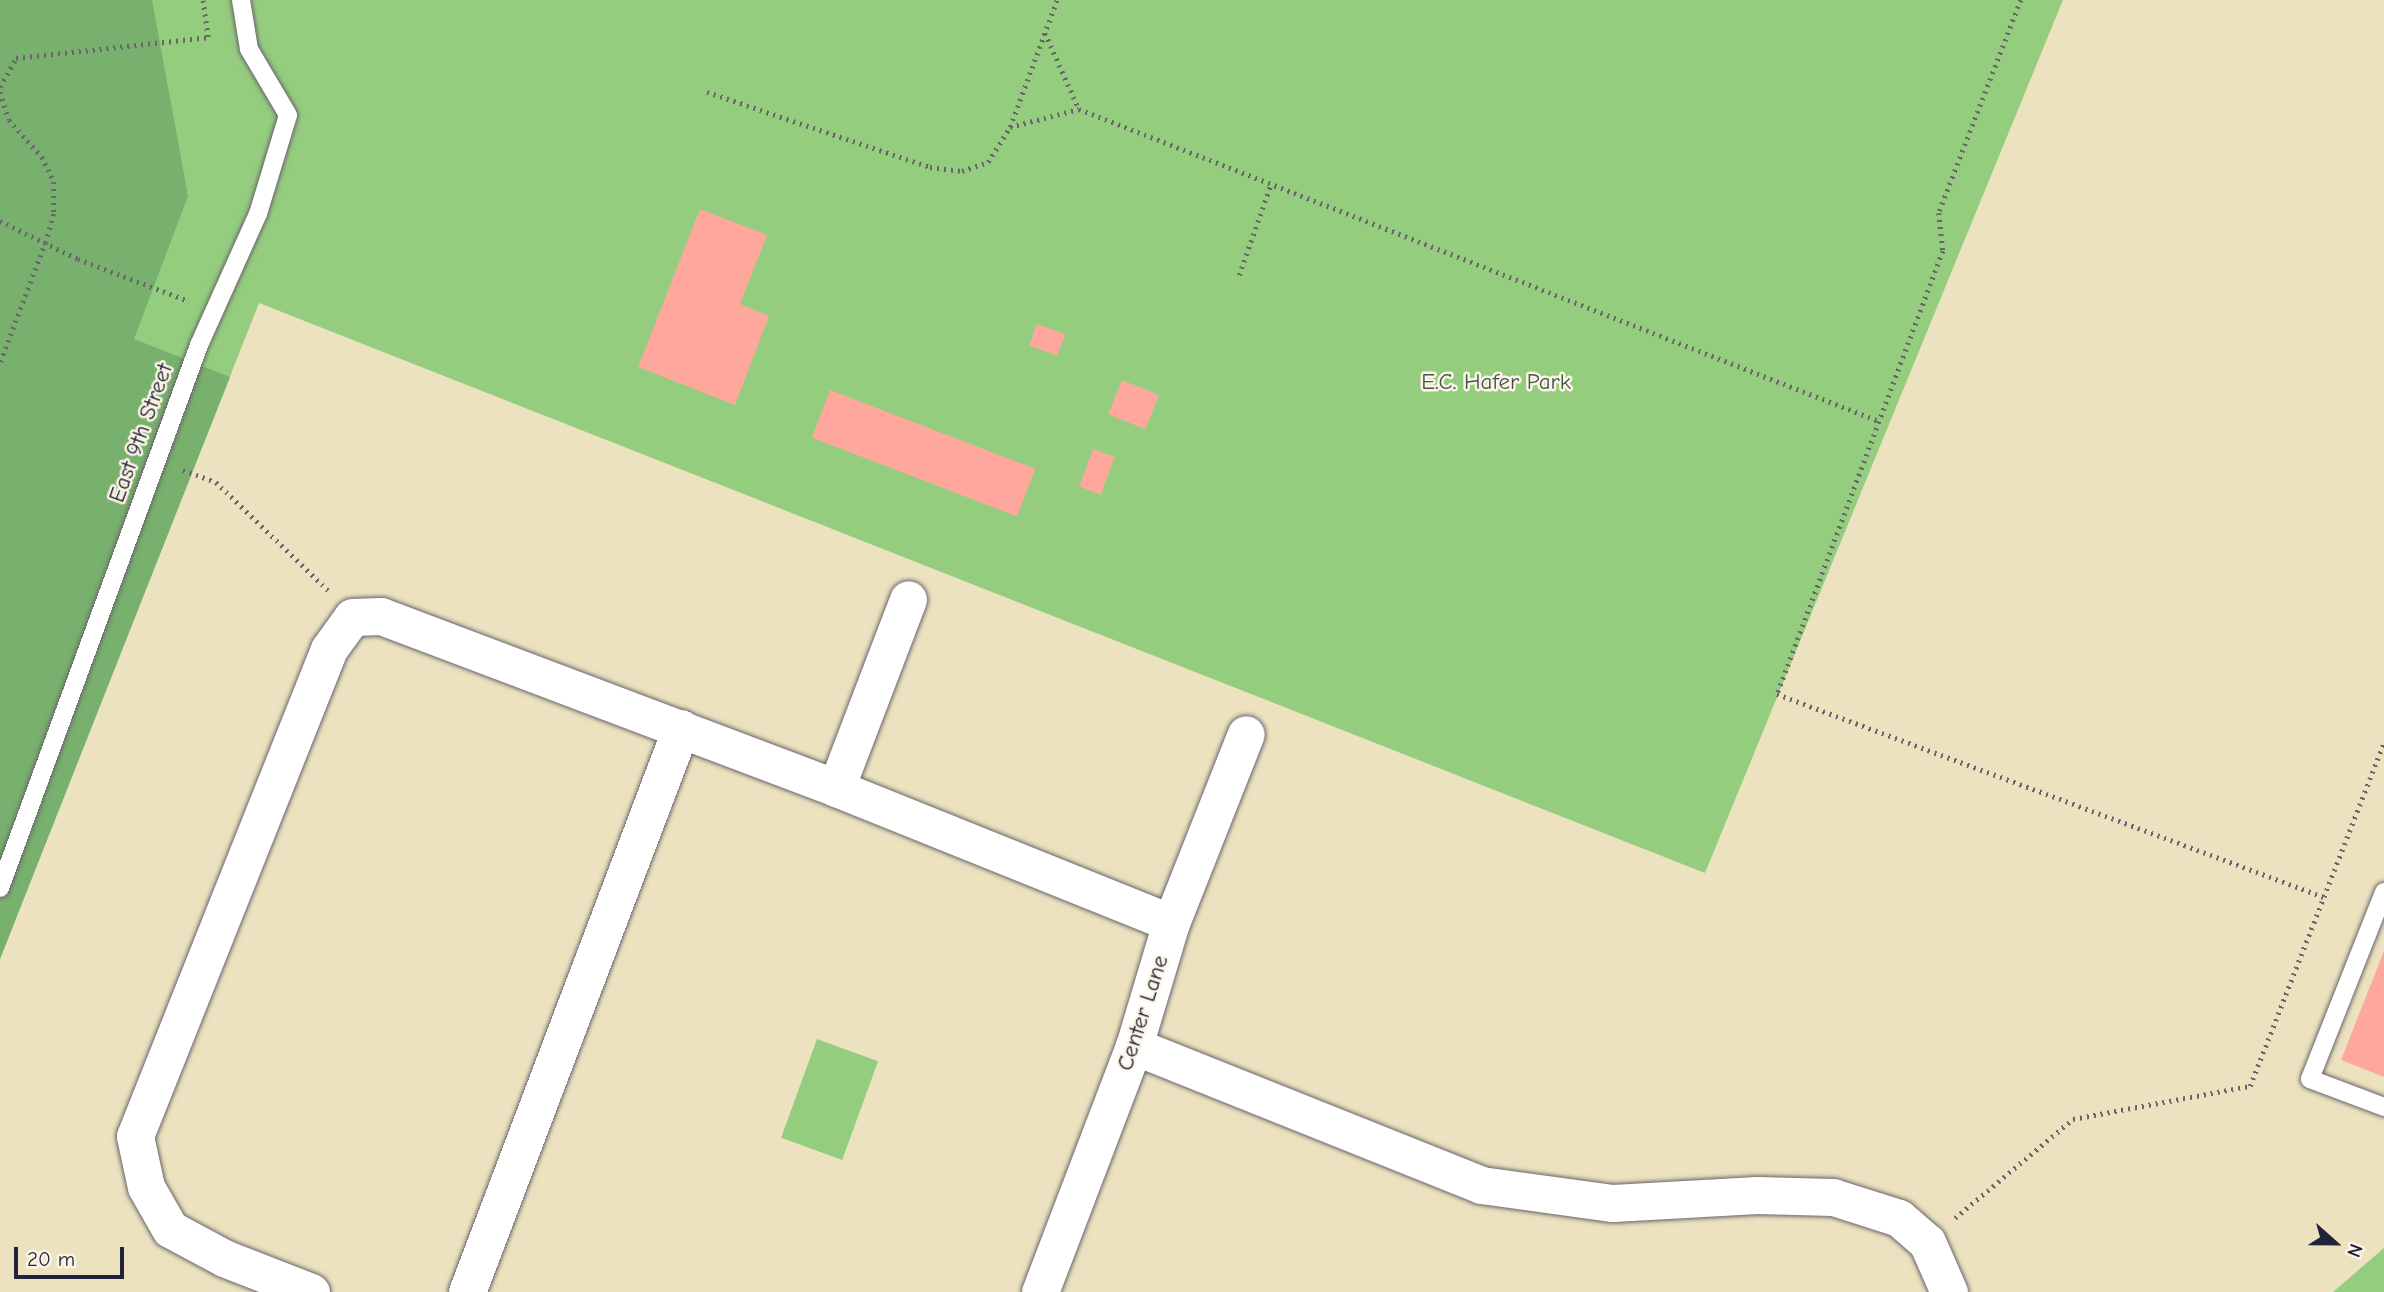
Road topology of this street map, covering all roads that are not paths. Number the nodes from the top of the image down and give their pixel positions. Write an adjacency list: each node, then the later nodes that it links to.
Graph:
1 (241, 0): 6 (lane, East 9th Street)
2 (908, 599): 5 (street)
3 (681, 728): 5 (street); 11 (street); 12 (street)
4 (1246, 734): 8 (street, Center Lane)
5 (836, 788): 8 (street)
6 (0, 888)
7 (2384, 892): 10 (lane)
8 (1171, 923): 9 (street, Center Lane)
9 (1134, 1046): 13 (street, Center Lane); 14 (street)
10 (2384, 1107)
11 (311, 1292)
12 (467, 1292)
13 (1040, 1292)
14 (1949, 1292)

